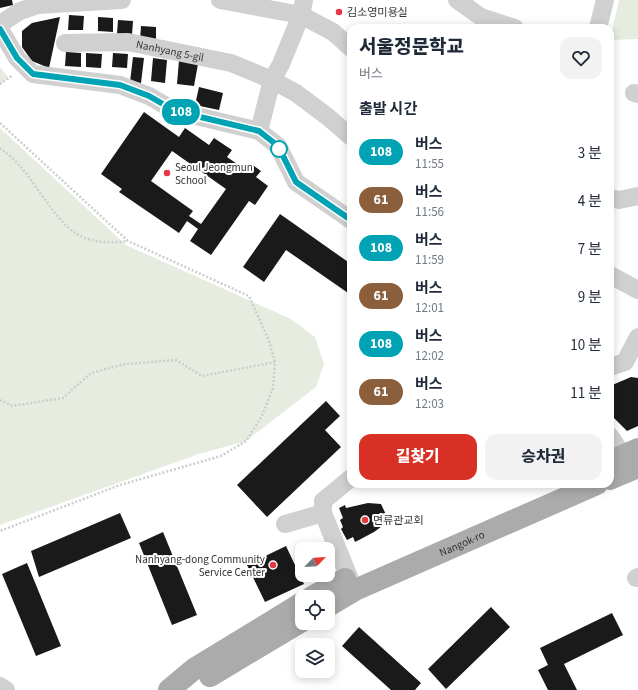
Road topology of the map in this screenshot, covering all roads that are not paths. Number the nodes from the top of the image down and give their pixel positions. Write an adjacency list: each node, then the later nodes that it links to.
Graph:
1 (122, 0): 5 (street)
2 (220, 0): 6 (street)
3 (457, 0): 8 (street)
4 (605, 0): 9 (street)
5 (37, 2): 7 (street)
6 (302, 8): 12 (street); 13 (street)
7 (0, 24)
8 (503, 24)
9 (599, 24)
10 (0, 29): 14 (street)
11 (65, 43): 13 (street, Nanhyang 5-gil)
12 (347, 45)
13 (272, 80): 14 (street); 15 (street, Nanhyang 5-gil)
14 (259, 131): 18 (street)
15 (347, 134)
16 (638, 196): 17 (street)
17 (614, 199)
18 (347, 217)
19 (614, 277): 20 (street)
20 (638, 290)
21 (638, 337): 22 (street)
22 (621, 363)
23 (614, 441): 24 (street)
24 (627, 458): 25 (main road)
25 (614, 474)
26 (347, 481): 29 (street)
27 (549, 488): 31 (main road, Nangok-ro)
28 (588, 488): 33 (main road, Nangok-ro)
29 (323, 513): 30 (street); 31 (street)
30 (285, 524)
31 (350, 576): 32 (main road, Nangok-ro)
32 (325, 590)
33 (335, 602)
34 (295, 607): 38 (main road)
35 (295, 625): 39 (main road)
36 (0, 686): 37 (street)
37 (6, 690)
38 (169, 690)
39 (192, 690)

